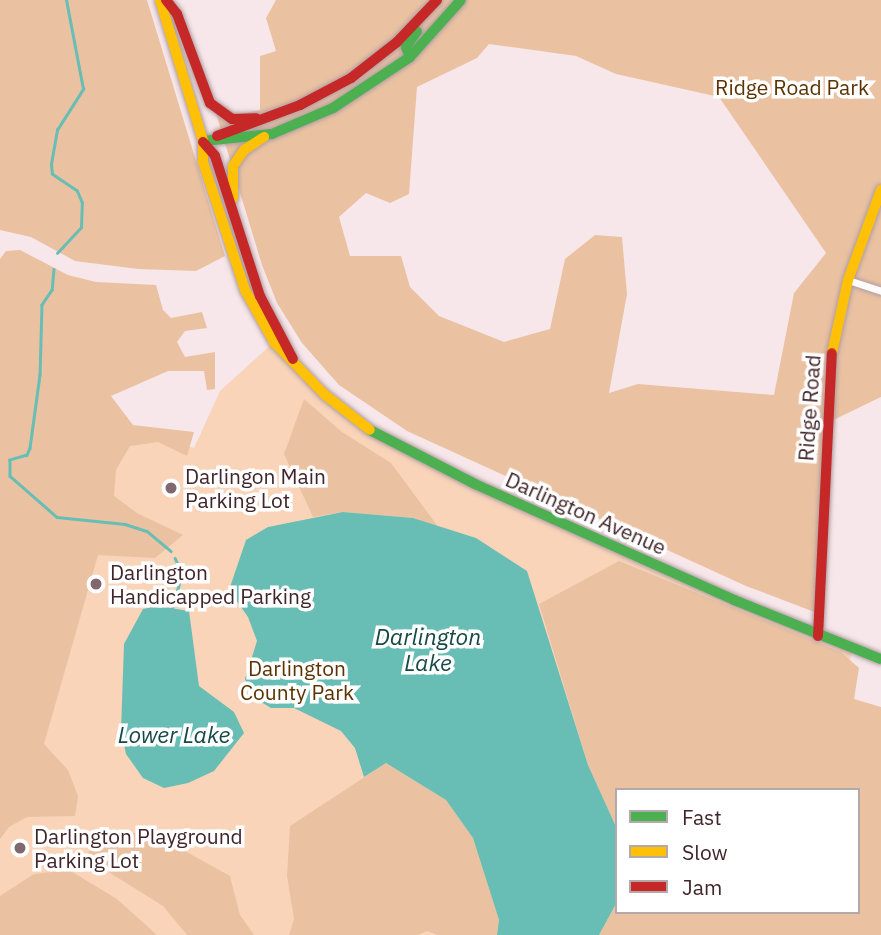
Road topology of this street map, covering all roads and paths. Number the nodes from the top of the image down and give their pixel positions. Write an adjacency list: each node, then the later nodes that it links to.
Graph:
1 (160, 0): 9 (main road, Darlington Avenue)
2 (166, 0): 7 (main road)
3 (437, 0): 5 (main road); 6 (main road)
4 (461, 0): 6 (main road)
5 (380, 57): 6 (main road); 7 (main road)
6 (410, 57): 8 (main road)
7 (300, 105): 9 (main road)
8 (272, 134): 9 (main road); 11 (main road)
9 (203, 141): 11 (main road, Darlington Avenue); 14 (main road, Darlington Avenue)
10 (881, 190): 12 (main road, Ridge Road)
11 (234, 213): 14 (main road, Darlington Avenue)
12 (848, 280): 13 (street); 15 (main road, Ridge Road)
13 (881, 291)
14 (296, 366): 15 (main road, Darlington Avenue)
15 (818, 636): 16 (main road, Darlington Avenue)
16 (881, 659)

